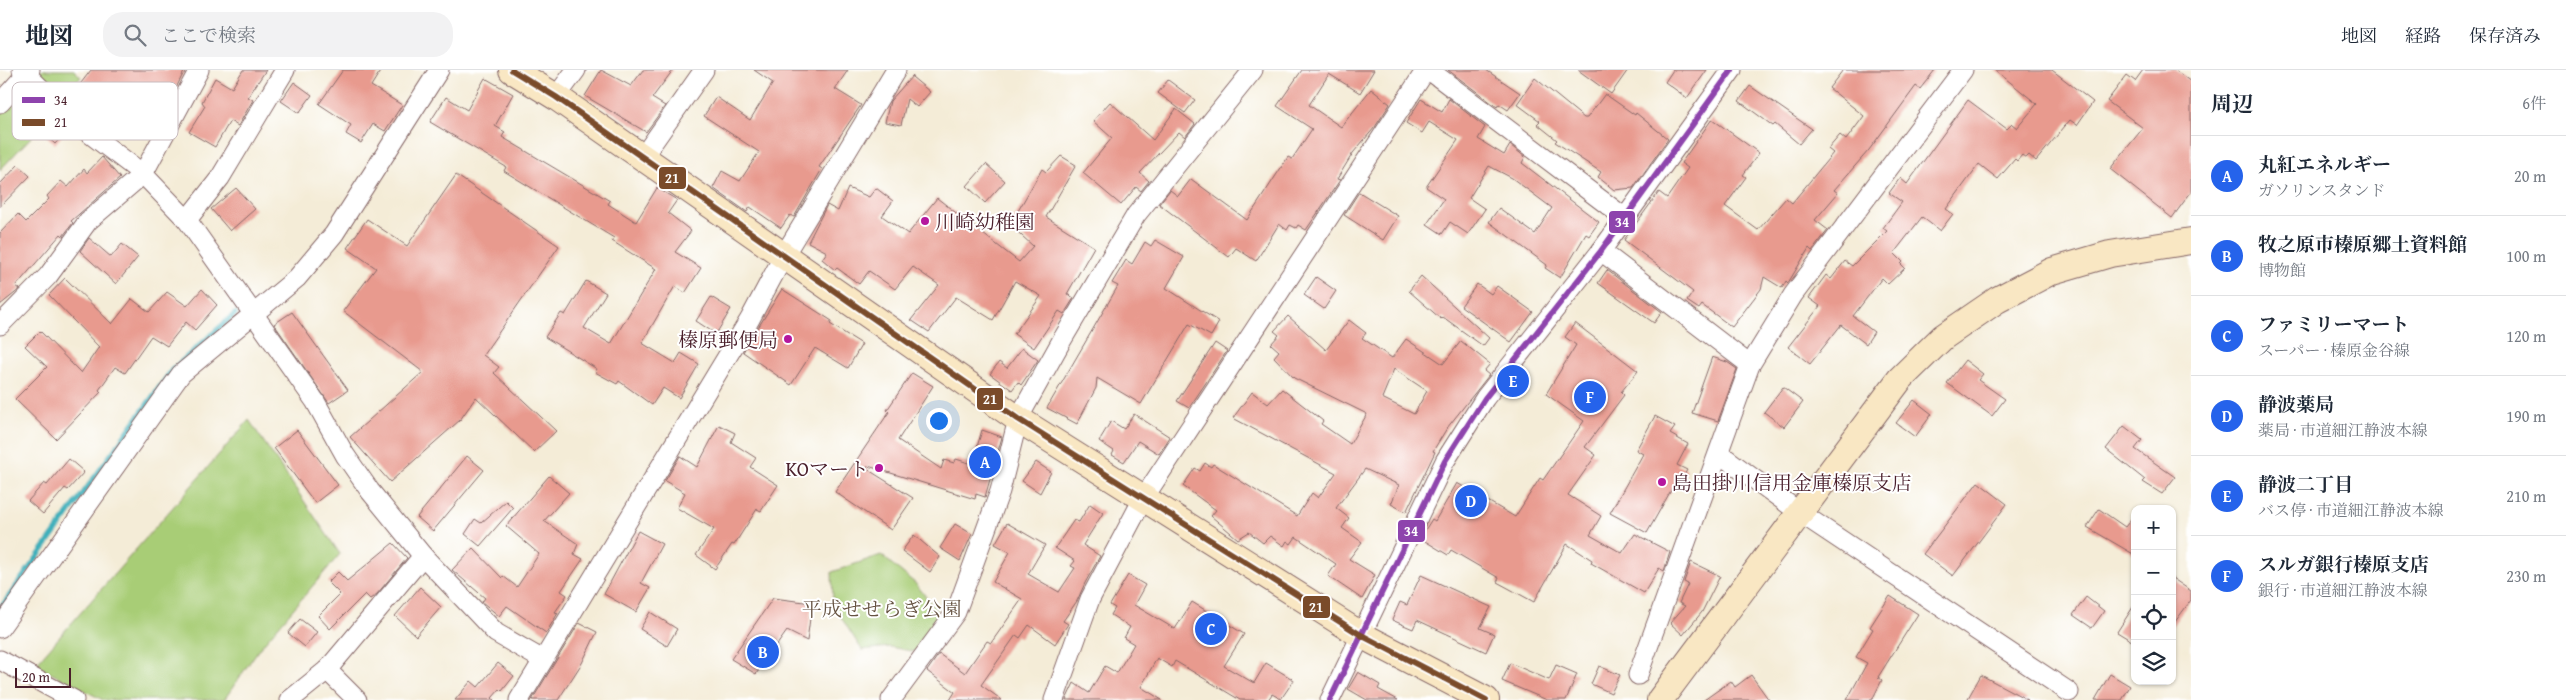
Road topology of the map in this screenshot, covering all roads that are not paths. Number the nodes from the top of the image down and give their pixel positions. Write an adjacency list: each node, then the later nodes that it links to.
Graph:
1 (199, 70): 18 (street)
2 (285, 70): 24 (street)
3 (439, 70): 28 (street)
4 (512, 70): 16 (main road)
5 (576, 70): 16 (street)
6 (704, 70): 21 (street)
7 (896, 70): 27 (street)
8 (1253, 70): 31 (street)
9 (1428, 70): 23 (street); 33 (street)
10 (1732, 70): 23 (street)
11 (1963, 70): 30 (street)
12 (26, 72): 13 (street); 14 (street)
13 (18, 82)
14 (36, 82)
15 (12, 89): 17 (street)
16 (556, 97): 21 (main road)
17 (0, 103)
18 (178, 109)
19 (98, 140): 22 (street)
20 (161, 140): 22 (street)
21 (642, 158): 27 (main road)
22 (143, 174): 24 (street); 29 (street)
23 (1625, 218): 26 (street)
24 (187, 220): 28 (street)
25 (2191, 241): 34 (main road)
26 (1600, 251): 30 (street); 37 (street)
27 (783, 257): 31 (main road); 38 (street)
28 (252, 316): 35 (street); 36 (street)
29 (0, 325)
30 (1750, 365): 32 (street)
31 (1018, 419): 33 (main road); 47 (street)
32 (1720, 454): 34 (street); 41 (street)
33 (1143, 499): 37 (main road); 48 (street)
34 (1799, 512): 42 (street); 51 (main road)
35 (423, 556): 38 (street); 40 (street)
36 (0, 628)
37 (1361, 635): 49 (street); 50 (main road)
38 (543, 660): 46 (street)
39 (1, 662): 43 (street)
40 (327, 670): 44 (street); 45 (street)
41 (1638, 675)
42 (2069, 692)
43 (74, 700)
44 (290, 700)
45 (357, 700)
46 (520, 700)
47 (891, 700)
48 (1054, 700)
49 (1330, 700)
50 (1486, 700)
51 (1660, 700)

